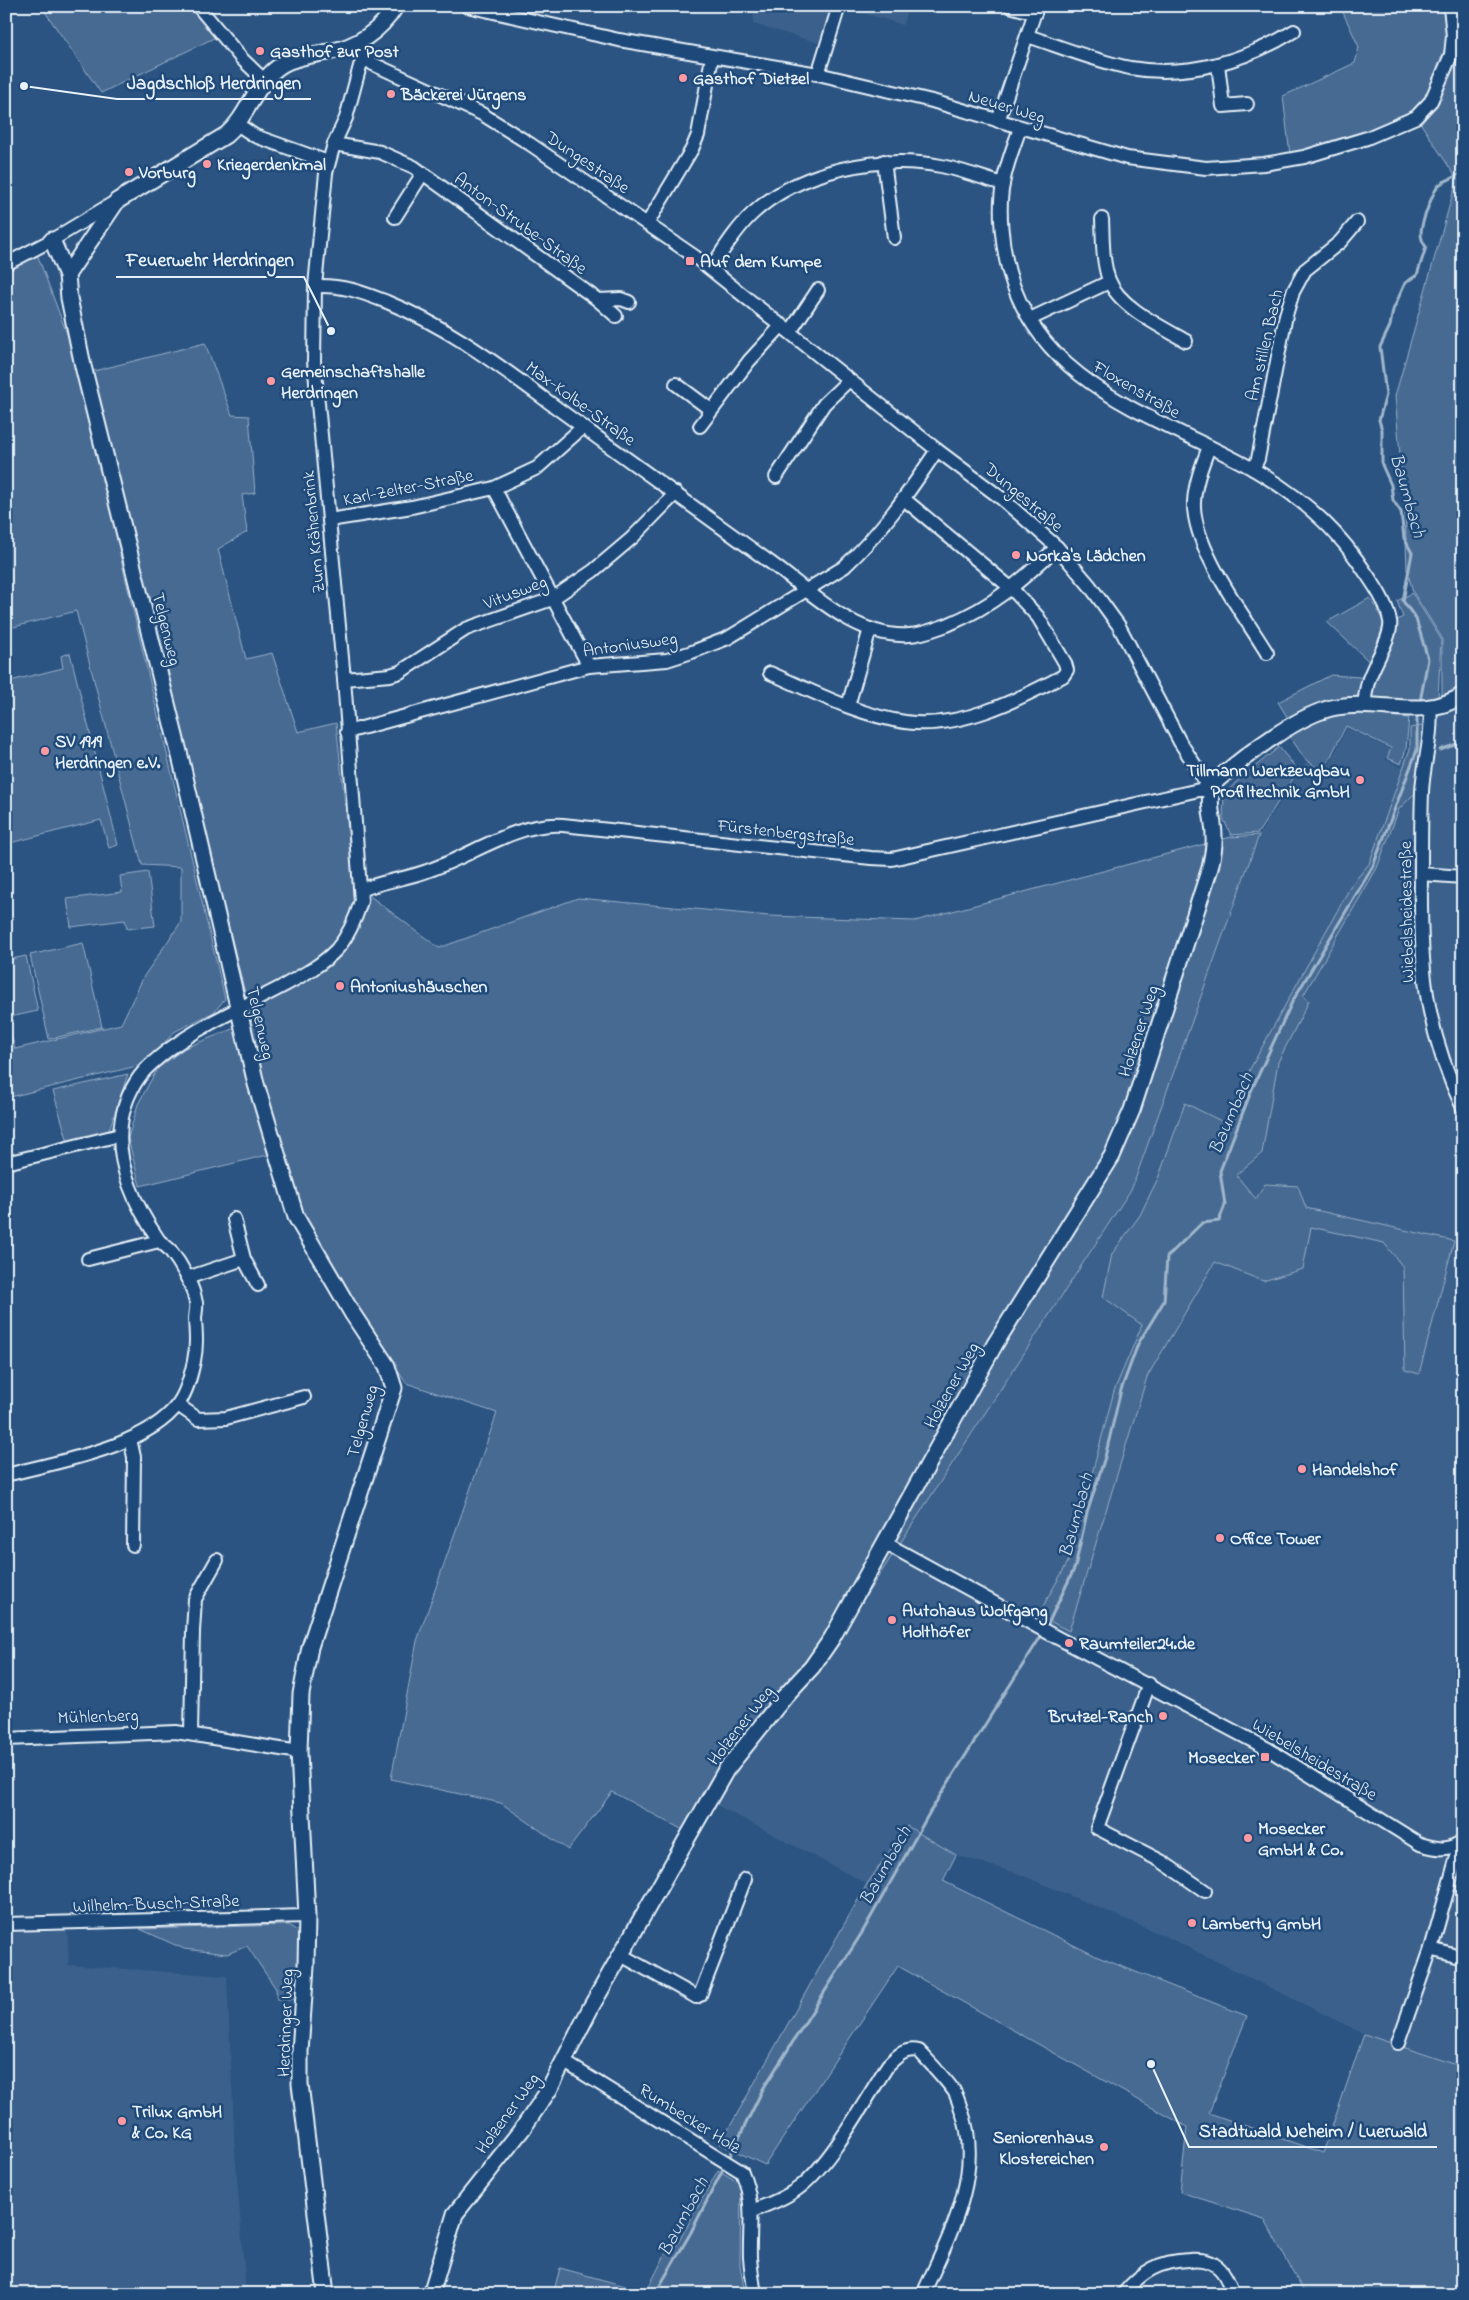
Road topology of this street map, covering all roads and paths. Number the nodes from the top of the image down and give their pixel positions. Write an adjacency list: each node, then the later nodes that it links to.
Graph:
1 (198, 6): 15 (street)
2 (396, 6): 10 (main road)
3 (467, 6): 11 (street, Neuer Weg)
4 (839, 6): 14 (street)
5 (1010, 6): 7 (street)
6 (1450, 6): 19 (street, Neuer Weg)
7 (1036, 10): 9 (street)
8 (1294, 31): 13 (street)
9 (1028, 36): 13 (street); 17 (street)
10 (356, 44): 12 (street); 15 (main road)
11 (712, 57): 14 (street, Neuer Weg); 29 (street)
12 (365, 59): 20 (street, Zum Krähenbrink); 29 (street, Dungestraße)
13 (1218, 64): 16 (street)
14 (818, 74): 17 (street, Neuer Weg)
15 (262, 84): 18 (main road)
16 (1247, 104)
17 (998, 120): 19 (street, Neuer Weg)
18 (237, 124): 22 (street); 25 (main road)
19 (1020, 128): 24 (street, Floxenstraße)
20 (334, 144): 22 (street, Zum Krähenbrink); 23 (street, Anton-Strube-Straße)
21 (884, 161): 24 (street); 30 (street); 33 (street)
22 (328, 162): 36 (street, Zum Krähenbrink)
23 (423, 173): 26 (street); 38 (street, Anton-Strube-Straße)
24 (1003, 184): 41 (street, Floxenstraße)
25 (117, 201): 31 (street); 34 (main road)
26 (395, 217)
27 (1102, 219): 35 (street)
28 (1357, 222): 51 (street, Am stillen Bach)
29 (647, 224): 33 (street, Dungestraße)
30 (894, 238)
31 (52, 240): 32 (street); 34 (main road, Telgenweg)
32 (6, 264)
33 (711, 268): 42 (street, Dungestraße)
34 (67, 275): 75 (main road, Telgenweg)
35 (1109, 282): 41 (street); 43 (street)
36 (315, 286): 48 (street, Max-Kolbe-Straße); 56 (street, Zum Krähenbrink)
37 (818, 290): 42 (street)
38 (598, 300): 39 (street); 40 (street, Anton-Strube-Straße)
39 (629, 302)
40 (616, 316)
41 (1030, 319): 49 (street, Floxenstraße)
42 (786, 328): 44 (street, Dungestraße); 46 (street)
43 (1186, 341)
44 (849, 380): 50 (street, Dungestraße); 52 (street)
45 (676, 384): 46 (street)
46 (711, 410): 47 (street)
47 (700, 426)
48 (583, 427): 53 (street, Karl-Zelter-Straße); 54 (street, Max-Kolbe-Straße)
49 (1209, 447): 51 (street, Floxenstraße); 62 (street)
50 (936, 450): 55 (street, Antoniusweg); 57 (street, Dungestraße)
51 (1252, 469): 67 (street, Floxenstraße)
52 (776, 477)
53 (494, 488): 56 (street, Karl-Zelter-Straße); 60 (street, Karl-Zelter-Straße)
54 (676, 493): 59 (street, Max-Kolbe-Straße); 60 (street, Vitusweg)
55 (904, 499): 58 (street); 59 (street, Antoniusweg)
56 (330, 520): 65 (street, Zum Krähenbrink)
57 (1057, 547): 58 (street, Max-Kolbe-Straße); 71 (street, Dungestraße)
58 (1012, 589): 61 (street, Max-Kolbe-Straße); 68 (street)
59 (806, 591): 61 (street, Max-Kolbe-Straße); 63 (street, Antoniusweg)
60 (552, 599): 63 (street, Karl-Zelter-Straße); 65 (street, Vitusweg)
61 (870, 629): 68 (street)
62 (1267, 653)
63 (589, 666): 70 (street, Antoniusweg)
64 (770, 673): 68 (street)
65 (344, 679): 70 (street, Zum Krähenbrink)
66 (1463, 695): 69 (main road)
67 (1364, 705): 69 (main road); 71 (main road)
68 (848, 706)
69 (1430, 708): 72 (street, Wiebelsheidestraße)
70 (347, 732): 74 (street, Zum Krähenbrink)
71 (1212, 790): 74 (street, Fürstenbergstraße); 89 (main road, Holzener Weg)
72 (1421, 874): 73 (street); 76 (street, Wiebelsheidestraße)
73 (1463, 877)
74 (361, 890): 75 (street, Zum Krähenbrink)
75 (239, 1009): 77 (street, Zum Krähenbrink); 95 (main road, Telgenweg)
76 (1463, 1108)
77 (120, 1135): 78 (street); 80 (street, Zum Krähenbrink)
78 (6, 1163)
79 (234, 1219): 82 (street)
80 (159, 1241): 81 (street); 83 (street, Zum Krähenbrink)
81 (88, 1259)
82 (244, 1259): 83 (street); 84 (street)
83 (187, 1278): 86 (street, Zum Krähenbrink)
84 (258, 1285)
85 (304, 1397): 86 (street)
86 (178, 1404): 87 (street)
87 (130, 1439): 88 (street); 90 (street)
88 (6, 1475)
89 (886, 1544): 92 (street, Wiebelsheidestraße); 102 (main road, Holzener Weg)
90 (133, 1546)
91 (216, 1560): 93 (street)
92 (1149, 1684): 96 (street, Wiebelsheidestraße); 98 (street)
93 (191, 1733): 94 (street, Mühlenberg); 95 (street, Mühlenberg)
94 (6, 1738)
95 (299, 1752): 99 (main road, Herdringer Weg)
96 (1462, 1841): 101 (street)
97 (745, 1879): 102 (street)
98 (1205, 1891)
99 (307, 1916): 100 (street, Wilhelm-Busch-Straße); 107 (main road, Herdringer Weg)
100 (6, 1924)
101 (1431, 1949): 103 (street); 104 (street)
102 (620, 1954): 105 (main road, Holzener Weg)
103 (1463, 1958)
104 (1398, 2043)
105 (564, 2061): 106 (street, Rumbecker Holz); 108 (main road, Holzener Weg)
106 (752, 2211): 109 (street, Rumbecker Holz); 110 (street)
107 (326, 2294)
108 (431, 2294)
109 (755, 2294)
110 (923, 2294)
111 (1124, 2294): 112 (street)
112 (1233, 2294)

